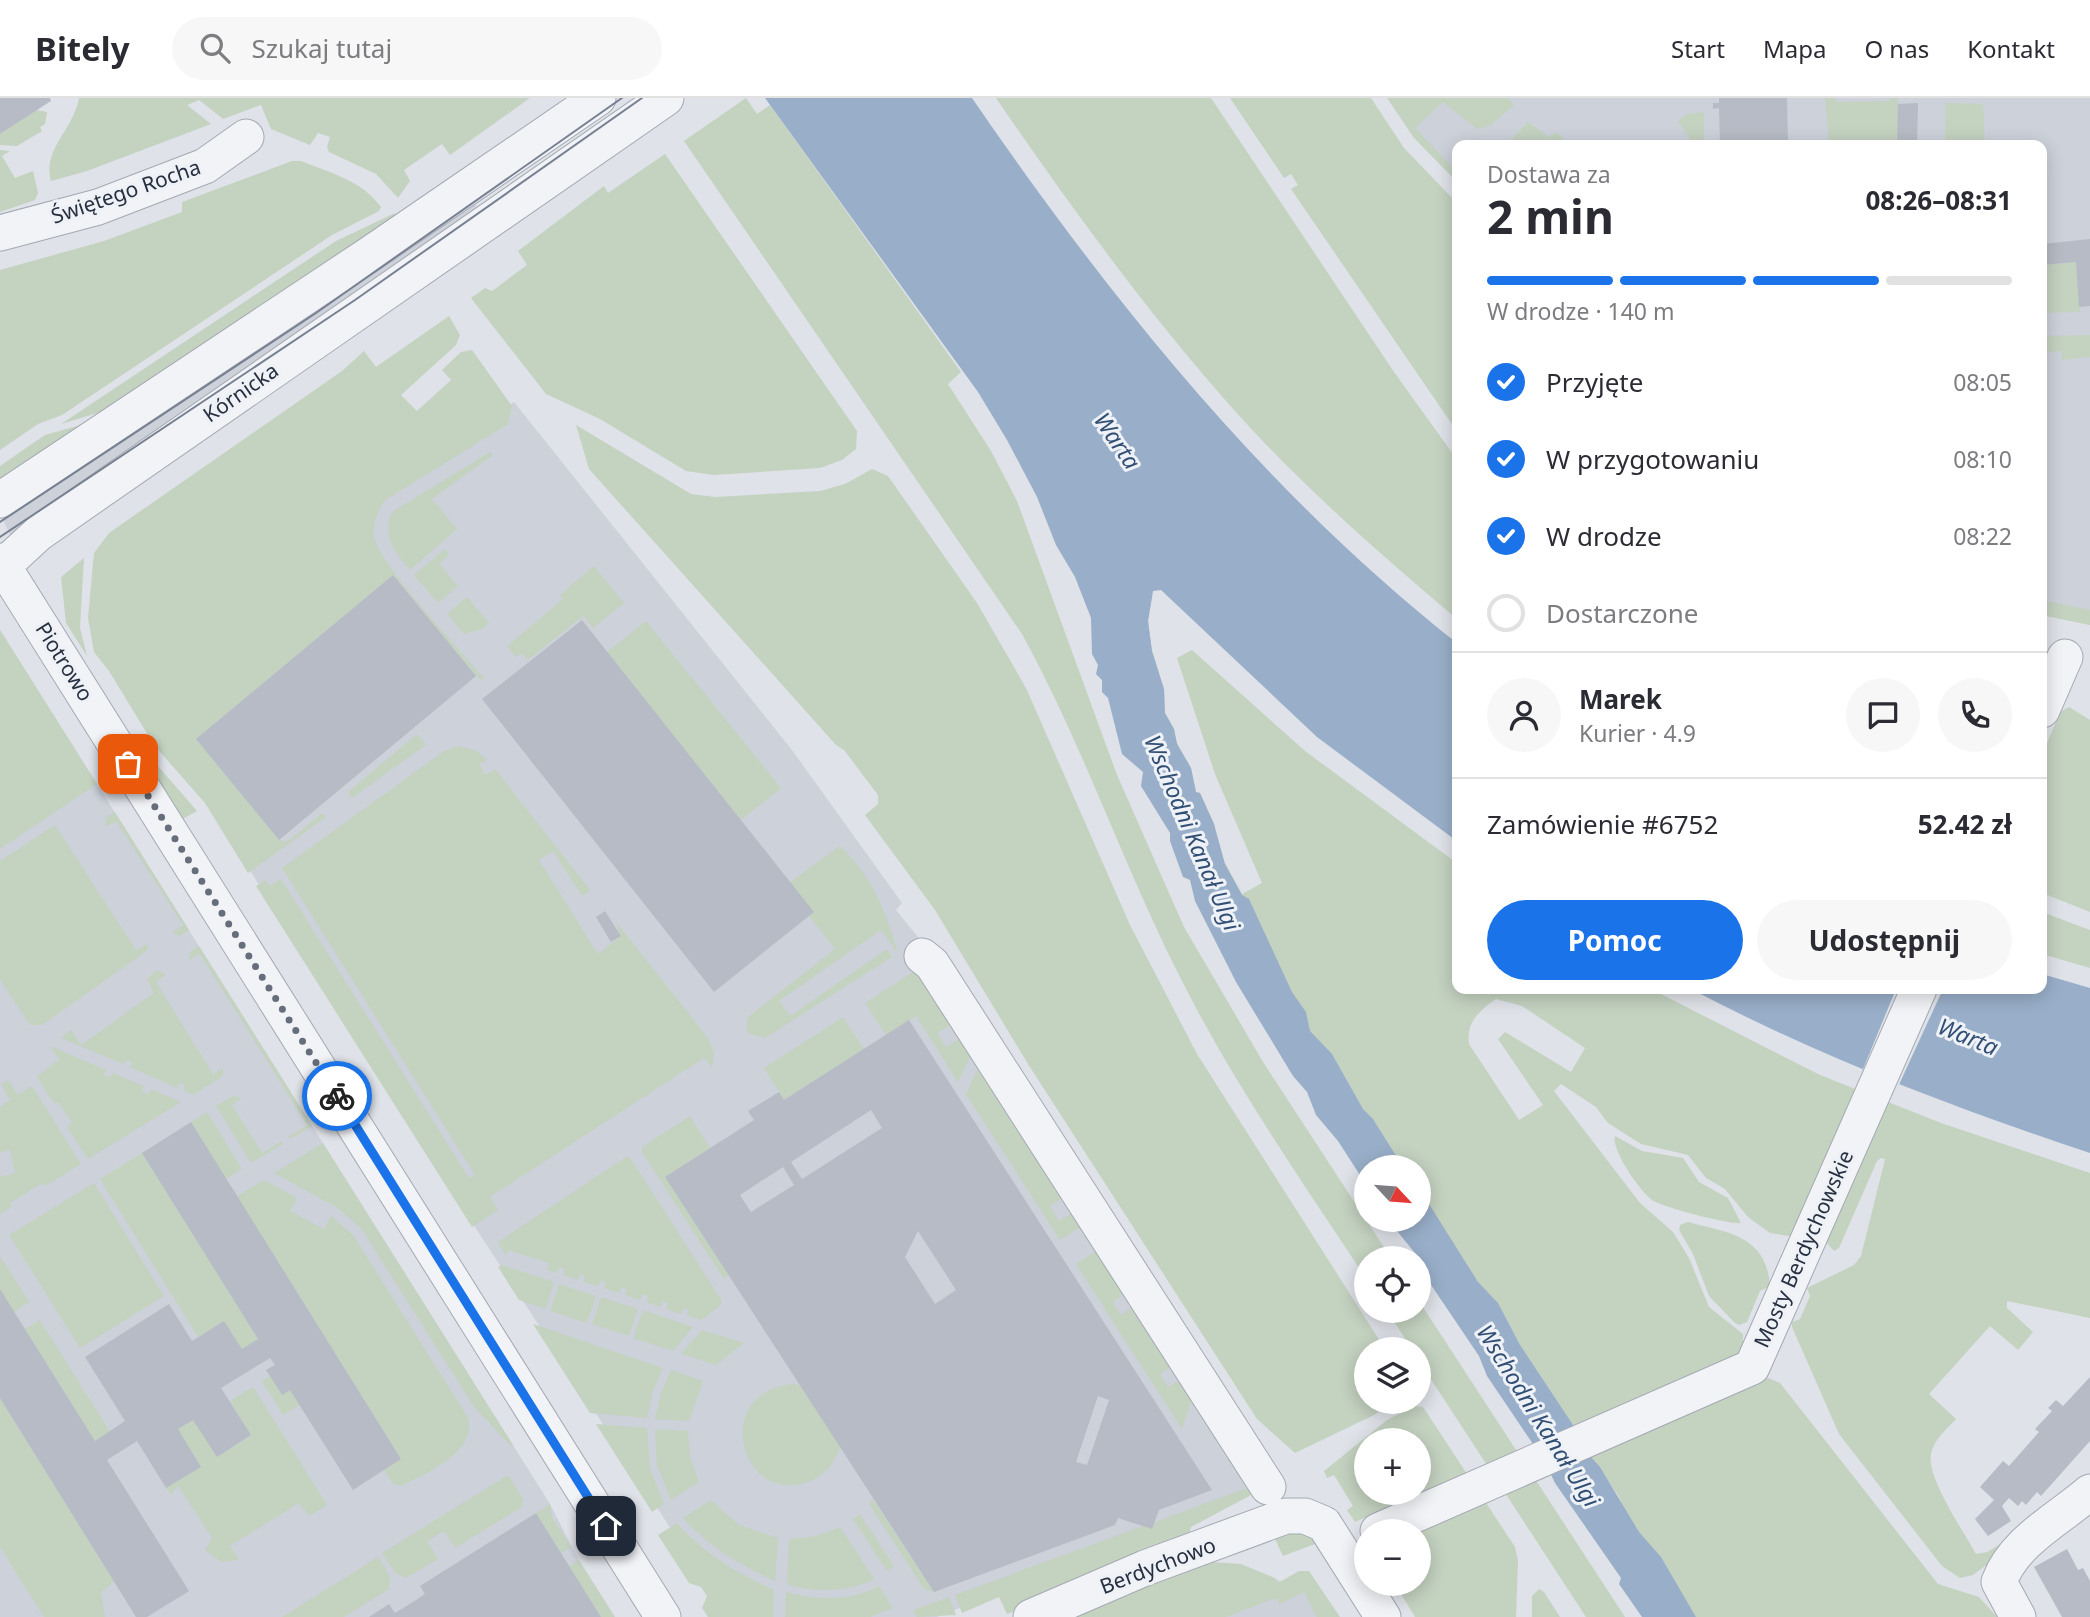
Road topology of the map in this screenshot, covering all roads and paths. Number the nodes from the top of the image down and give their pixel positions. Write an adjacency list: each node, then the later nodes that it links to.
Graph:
1 (598, 98): 5 (street, Kórnicka)
2 (666, 98): 6 (street, Kórnicka)
3 (246, 137): 4 (street, Świętego Rocha)
4 (0, 233)
5 (0, 500)
6 (1, 565): 14 (street, Piotrowo)
7 (2065, 657): 8 (street)
8 (2047, 700)
9 (922, 956): 11 (street)
10 (1917, 994): 13 (street, Mosty Berdychowskie)
11 (1268, 1487)
12 (2090, 1492): 17 (street)
13 (1405, 1519)
14 (663, 1617)
15 (1031, 1617): 16 (street, Berdychowo)
16 (1383, 1617)
17 (2018, 1617)

